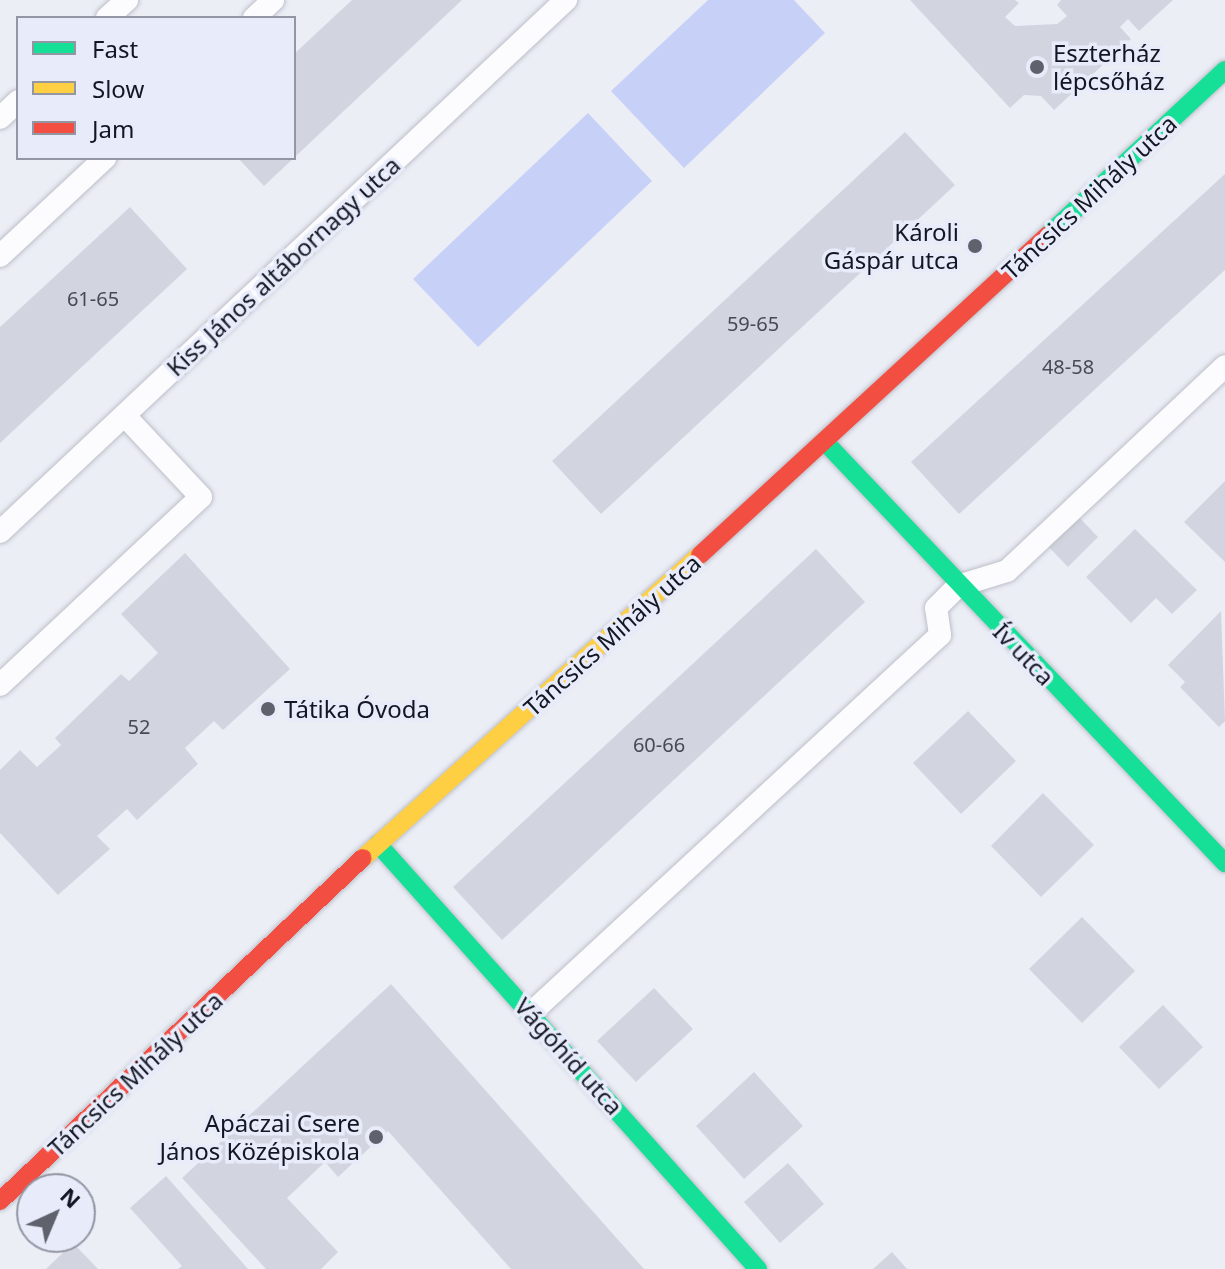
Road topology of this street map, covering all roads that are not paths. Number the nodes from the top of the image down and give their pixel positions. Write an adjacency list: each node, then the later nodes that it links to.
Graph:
1 (127, 0): 4 (lane)
2 (273, 0): 5 (lane)
3 (566, 0): 12 (lane, Kiss János altábornagy utca)
4 (109, 16)
5 (256, 16)
6 (1225, 70): 13 (street, Táncsics Mihály utca)
7 (16, 103): 8 (lane)
8 (0, 118)
9 (103, 160): 10 (lane)
10 (1, 253)
11 (1225, 366): 15 (lane)
12 (125, 416): 14 (lane, Kiss János altábornagy utca); 16 (lane)
13 (825, 442): 15 (street, Ív utca); 17 (street, Táncsics Mihály utca)
14 (0, 532)
15 (958, 586): 18 (street, Ív utca); 19 (lane)
16 (0, 685)
17 (378, 844): 19 (street, Vágóhíd utca); 20 (street, Táncsics Mihály utca)
18 (1225, 863)
19 (531, 1013): 21 (street, Vágóhíd utca)
20 (0, 1201)
21 (758, 1269)

